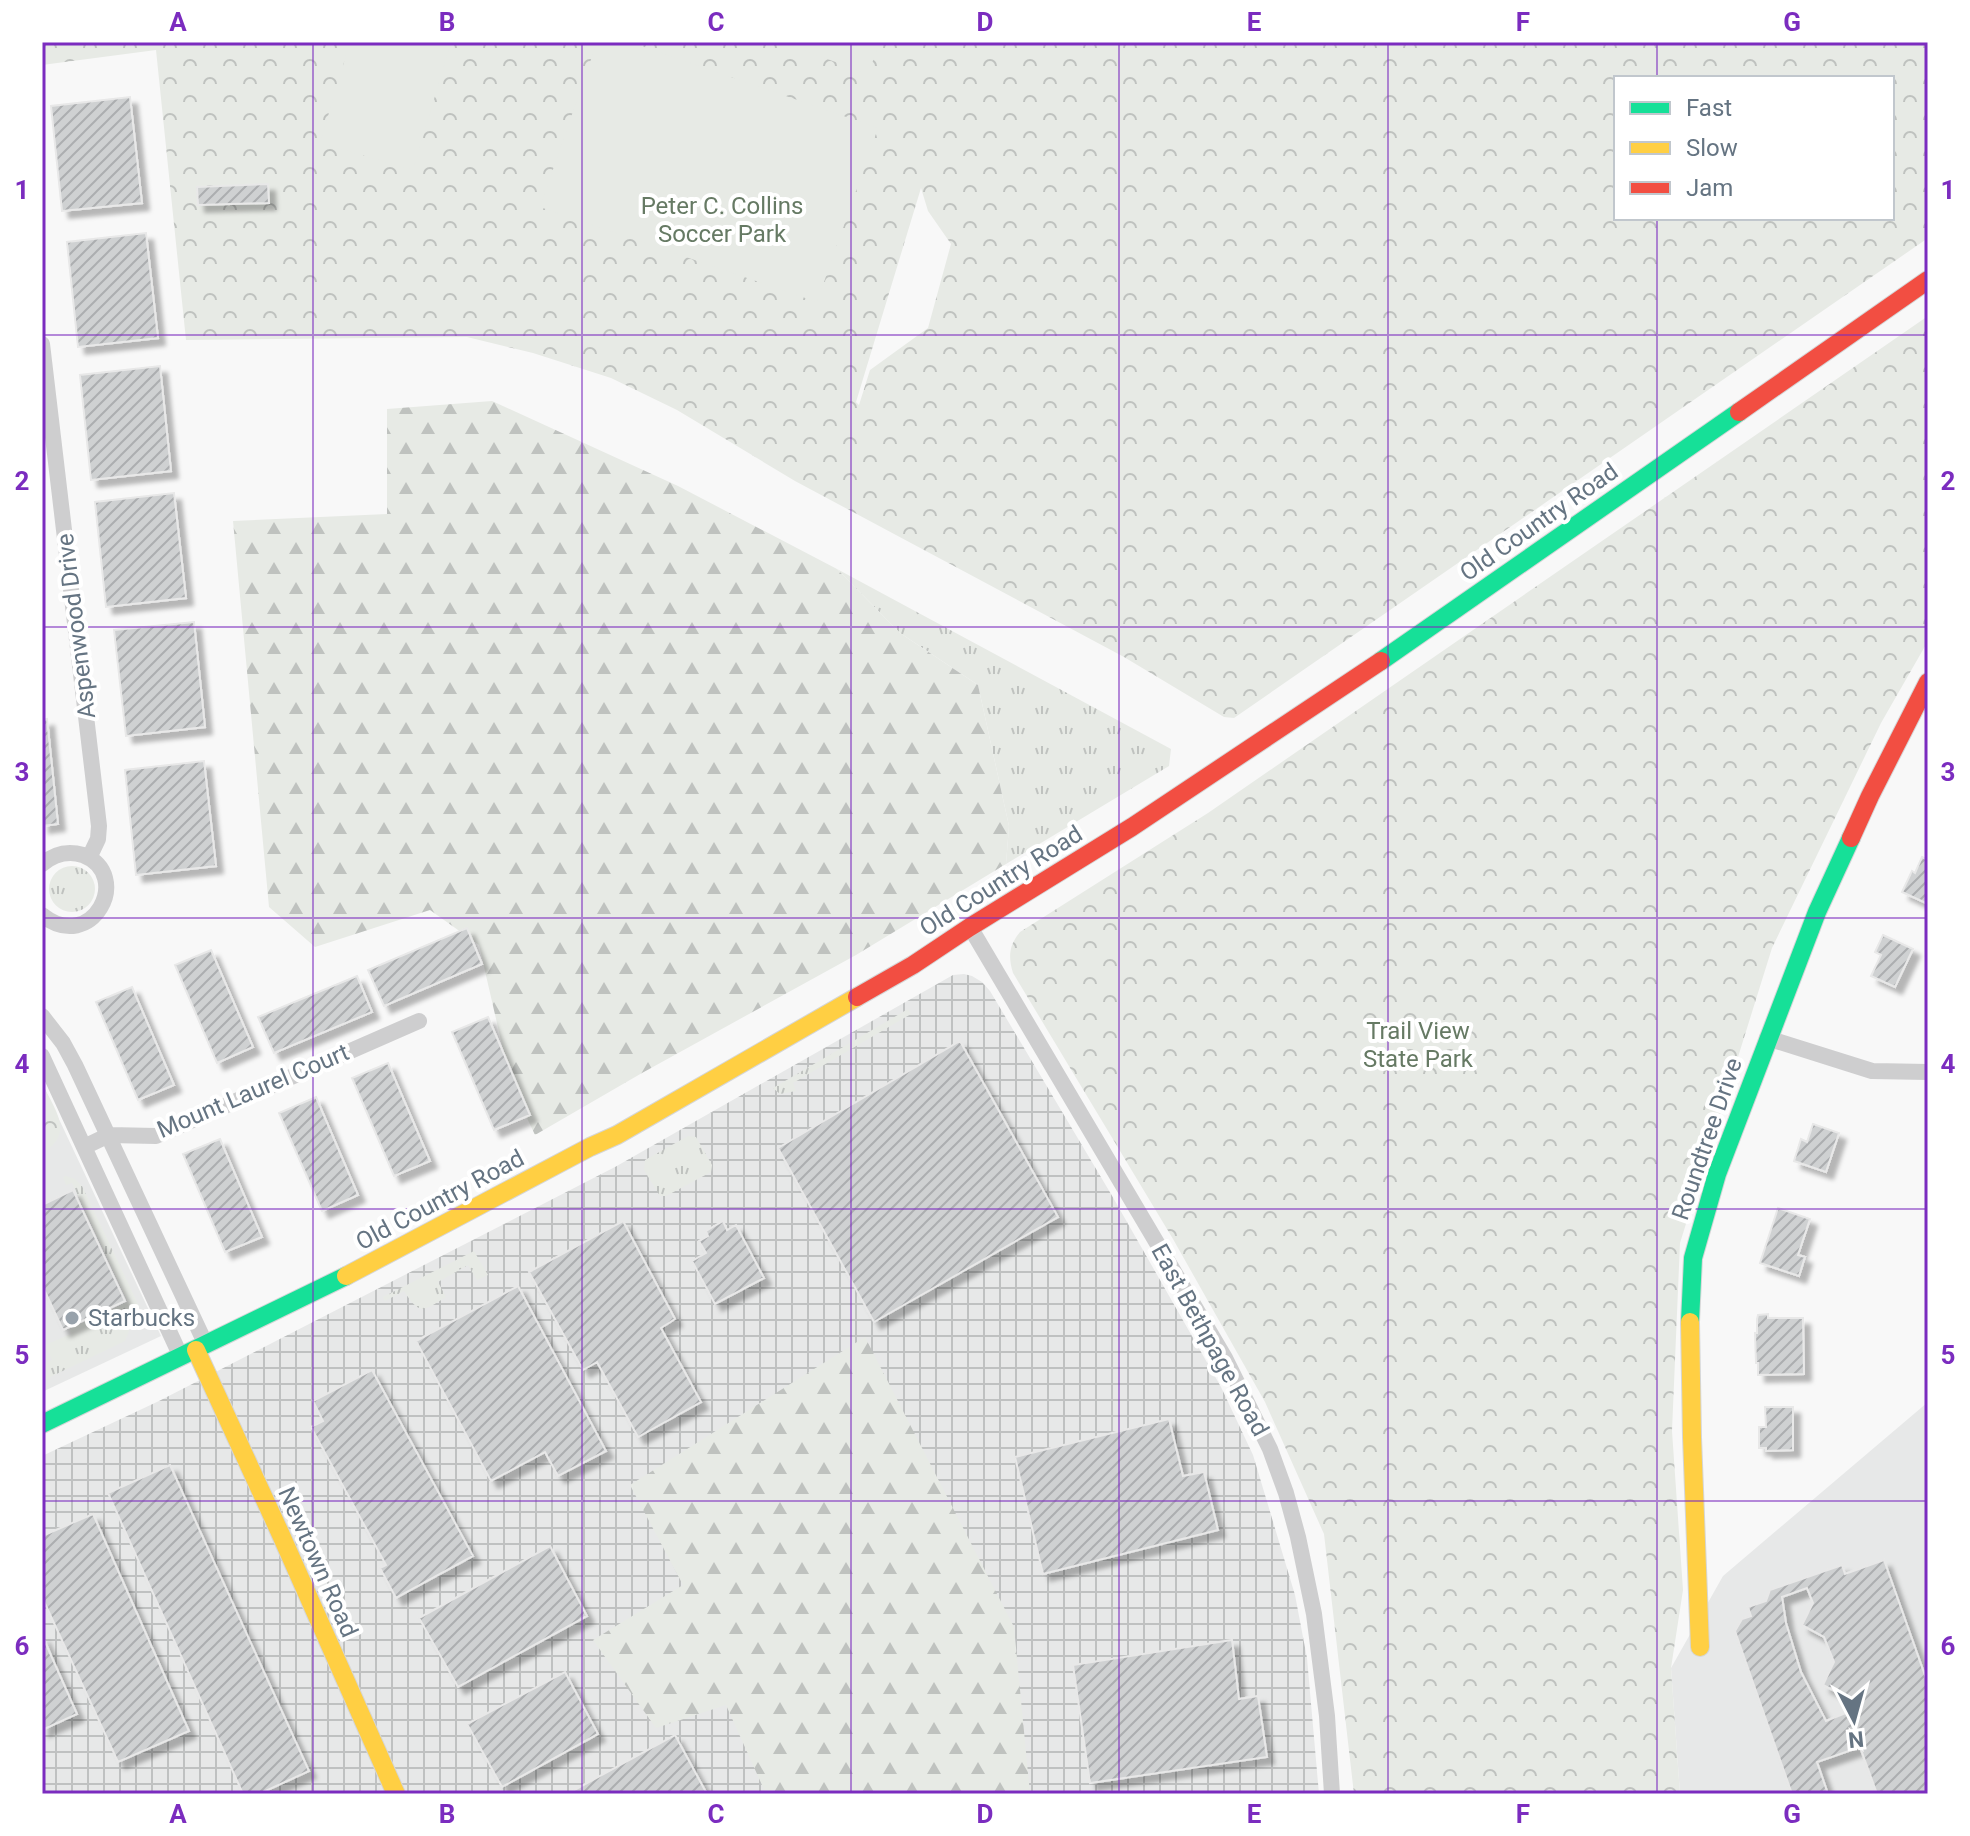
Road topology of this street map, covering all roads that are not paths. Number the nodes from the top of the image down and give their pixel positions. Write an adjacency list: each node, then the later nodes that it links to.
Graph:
1 (1928, 280): 8 (main road, Old Country Road)
2 (42, 344): 3 (street, Aspenwood Drive)
3 (47, 420): 5 (street, Aspenwood Drive)
4 (1928, 682): 11 (main road, Roundtree Drive)
5 (89, 858): 6 (street); 7 (street)
6 (42, 864)
7 (42, 915)
8 (970, 927): 16 (main road, Old Country Road); 20 (street, East Bethpage Road)
9 (42, 1016): 14 (street)
10 (419, 1021): 14 (street, Mount Laurel Court)
11 (1767, 1038): 13 (street); 18 (main road, Roundtree Drive)
12 (42, 1056): 15 (street)
13 (1928, 1072)
14 (109, 1135): 15 (street, Mount Laurel Court); 16 (street)
15 (84, 1147): 16 (street)
16 (194, 1351): 17 (main road, Old Country Road); 19 (main road, Newtown Road)
17 (42, 1424)
18 (1700, 1647)
19 (396, 1794)
20 (1332, 1794)

